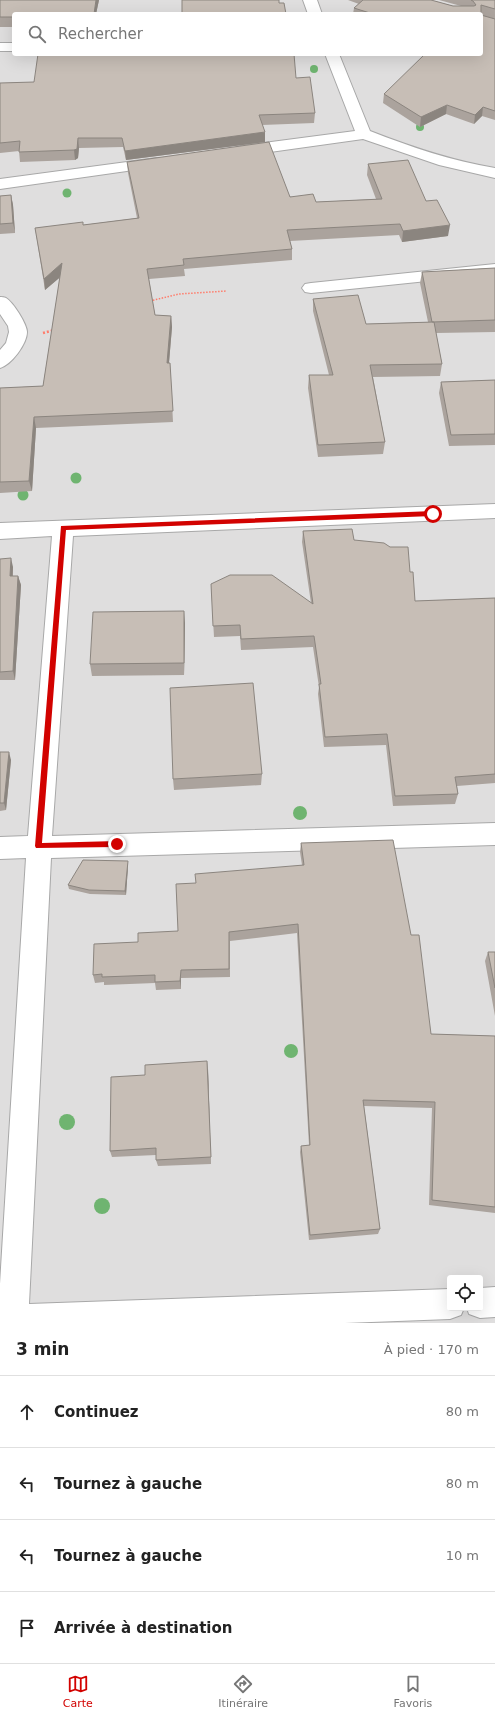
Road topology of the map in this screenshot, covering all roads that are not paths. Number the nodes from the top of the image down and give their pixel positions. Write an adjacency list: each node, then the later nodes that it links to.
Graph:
1 (310, 0): 2 (street)
2 (314, 12)
3 (0, 47): 4 (street)
4 (12, 47)
5 (333, 56): 6 (street)
6 (364, 134): 7 (street); 9 (street)
7 (230, 153)
8 (174, 160): 10 (street)
9 (495, 173)
10 (0, 184)
11 (495, 269): 12 (street)
12 (311, 288)
13 (0, 302): 14 (street)
14 (0, 362)
15 (495, 511): 16 (street)
16 (63, 528): 17 (street); 19 (street)
17 (0, 531)
18 (495, 834): 19 (street)
19 (38, 846): 20 (street); 24 (street)
20 (0, 848)
21 (495, 1302): 22 (street)
22 (483, 1303)
23 (447, 1304): 24 (street)
24 (9, 1321)

